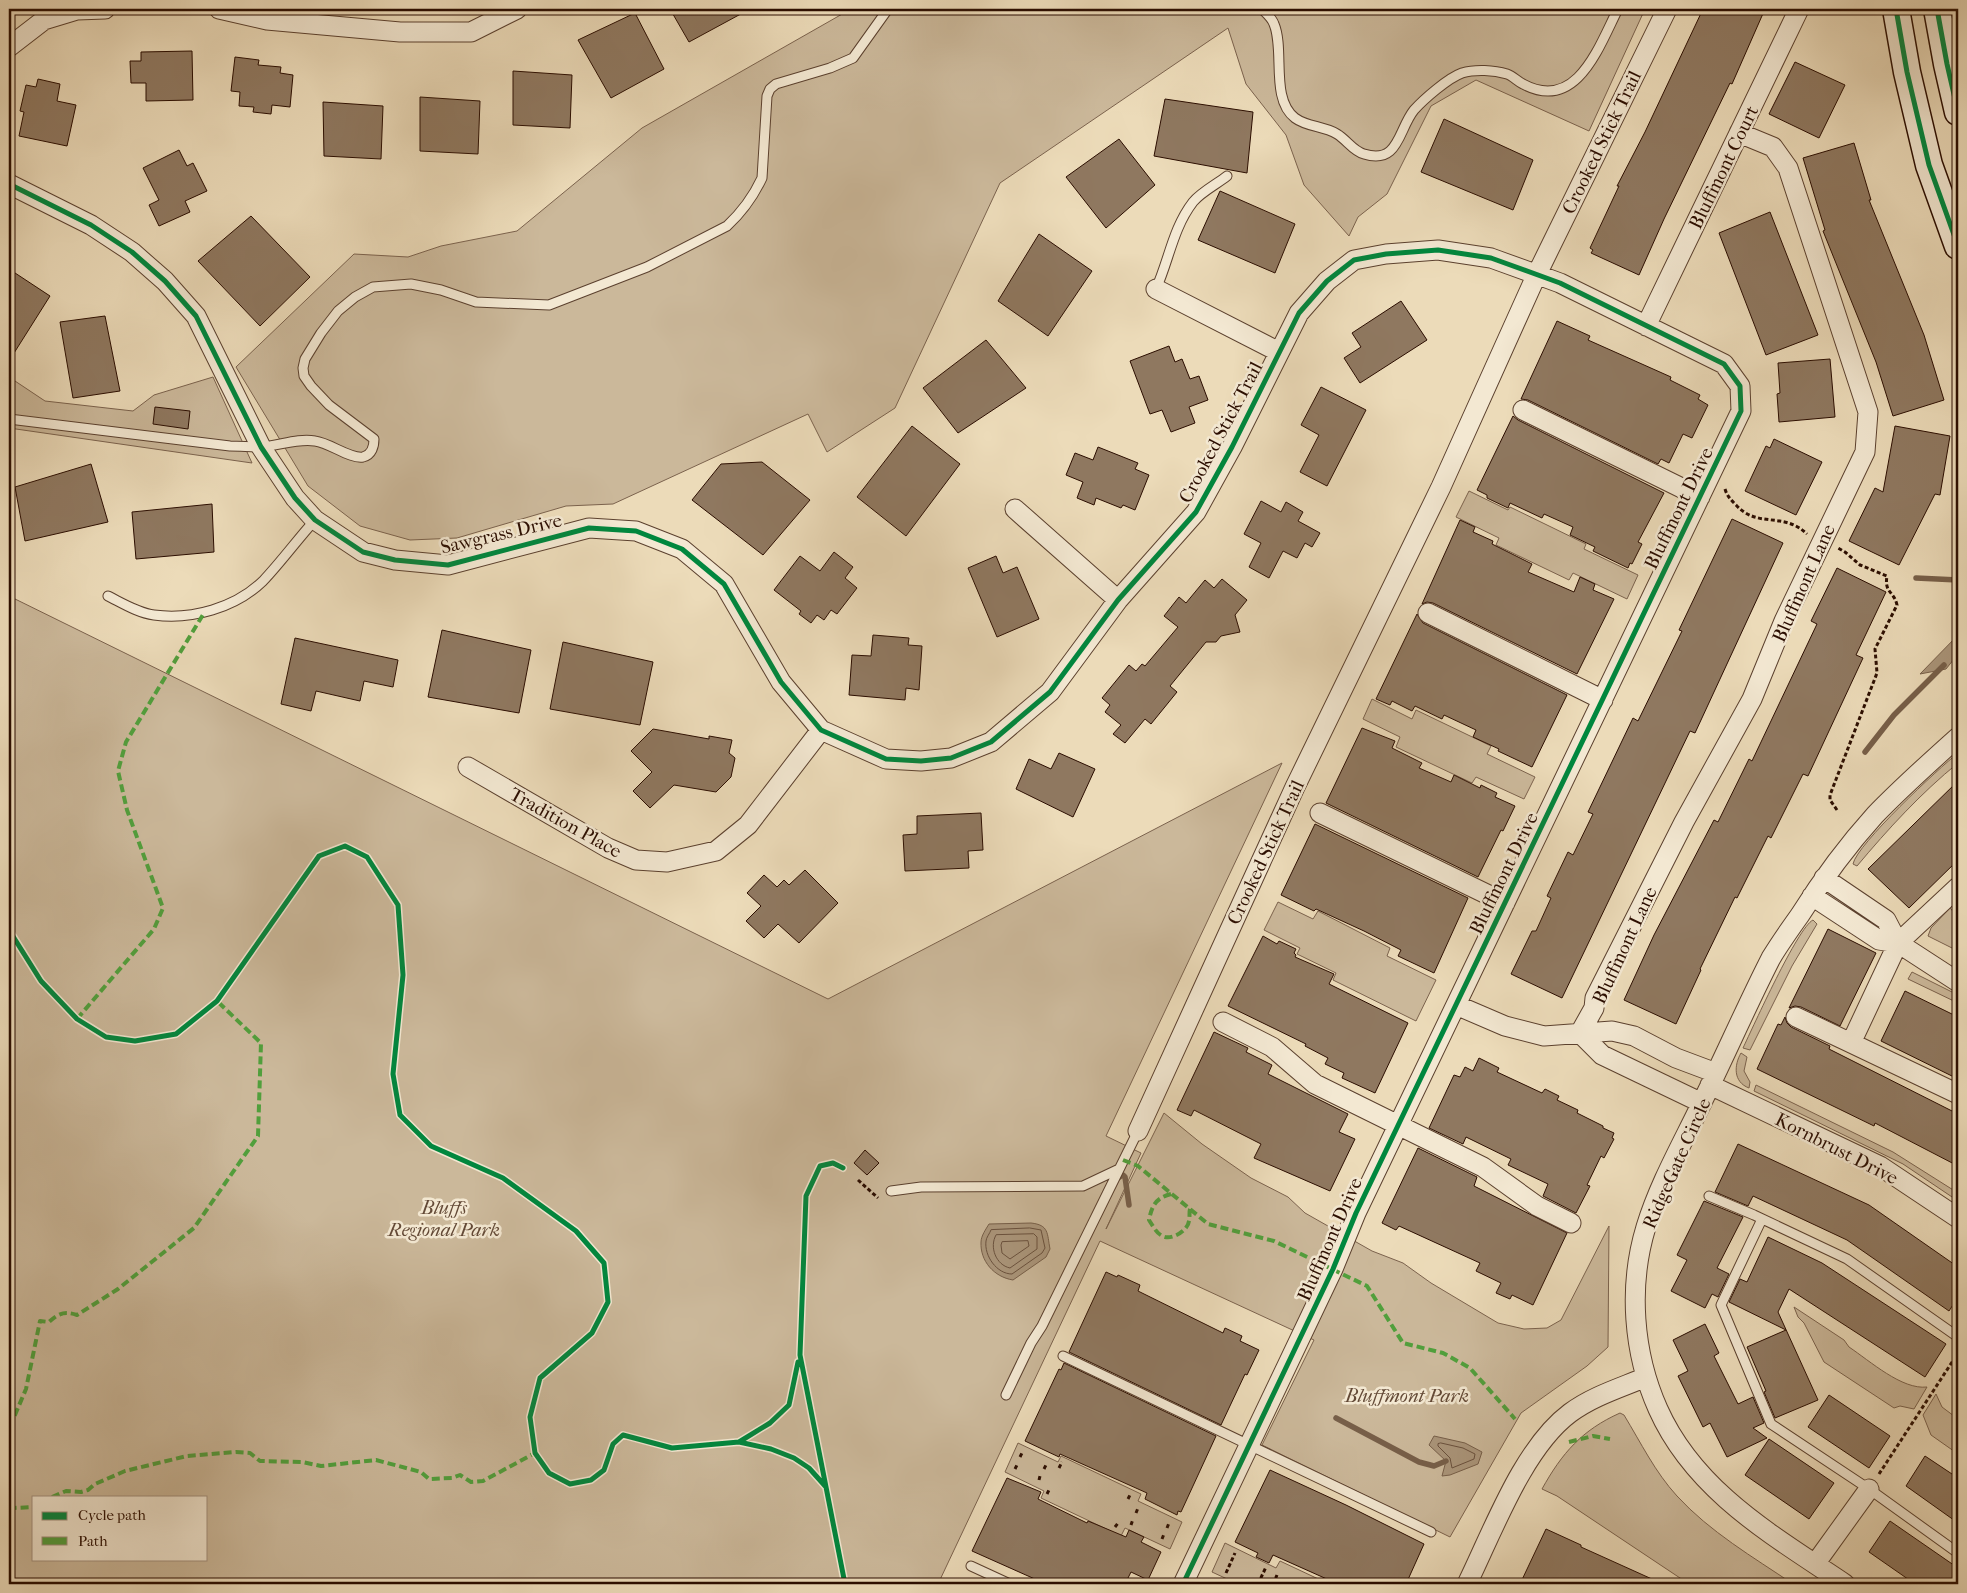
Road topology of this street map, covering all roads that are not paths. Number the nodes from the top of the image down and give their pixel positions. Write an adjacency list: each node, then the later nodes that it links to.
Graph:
1 (105, 9): 11 (street)
2 (219, 9): 3 (street)
3 (517, 9)
4 (888, 9): 23 (lane)
5 (1262, 9): 6 (lane)
6 (1618, 9)
7 (1667, 9): 17 (street, Crooked Stick Trail)
8 (1799, 9): 13 (street, Bluffmont Court)
9 (1896, 9): 16 (main road)
10 (1937, 9): 12 (main road)
11 (9, 47)
12 (1958, 112)
13 (1739, 133): 19 (street, Bluffmont Court); 45 (street, Bluffmont Lane)
14 (1227, 176): 18 (lane)
15 (9, 184): 23 (street, Sawgrass Drive)
16 (1958, 246)
17 (1536, 276): 19 (street, Bluffmont Drive); 20 (street, Crooked Stick Trail); 51 (street, Crooked Stick Trail)
18 (1156, 289): 20 (street)
19 (1646, 326): 24 (street, Bluffmont Drive)
20 (1279, 352): 28 (street, Crooked Stick Trail)
21 (1523, 410): 24 (street)
22 (9, 419): 23 (lane)
23 (261, 447): 26 (street, Sawgrass Drive)
24 (1700, 497): 30 (street, Bluffmont Drive)
25 (1015, 508): 28 (street)
26 (315, 520): 27 (lane); 31 (street, Sawgrass Drive)
27 (108, 596)
28 (1118, 600): 33 (street, Crooked Stick Trail)
29 (1428, 613): 30 (street)
30 (1603, 700): 39 (street, Bluffmont Drive)
31 (820, 730): 33 (street, Sawgrass Drive); 34 (street, Tradition Place)
32 (1958, 737): 36 (street, RidgeGate Circle)
33 (950, 758)
34 (468, 767)
35 (1320, 813): 39 (street)
36 (1824, 878): 38 (street, RidgeGate Circle); 40 (street)
37 (1958, 887): 40 (street)
38 (1812, 896): 40 (street); 47 (street, RidgeGate Circle)
39 (1505, 903): 42 (street, Bluffmont Drive)
40 (1898, 943): 41 (street); 46 (street)
41 (1958, 982)
42 (1456, 1005): 45 (street, Kornbrust Drive); 50 (street, Bluffmont Drive)
43 (1796, 1017): 46 (street)
44 (1222, 1022): 50 (street)
45 (1580, 1034): 47 (street, Kornbrust Drive); 49 (street)
46 (1851, 1043): 48 (street)
47 (1713, 1079): 49 (street, RidgeGate Circle); 55 (street, Kornbrust Drive)
48 (1958, 1094)
49 (1702, 1103): 60 (street, RidgeGate Circle)
50 (1398, 1125): 57 (street); 62 (street, Bluffmont Drive)
51 (1138, 1130): 52 (lane)
52 (1119, 1169): 53 (lane); 61 (lane)
53 (891, 1191)
54 (1709, 1196): 56 (lane)
55 (1958, 1218)
56 (1762, 1219): 58 (lane); 63 (lane)
57 (1571, 1223)
58 (1958, 1337)
59 (1064, 1356): 62 (lane)
60 (1646, 1377): 66 (street, RidgeGate Circle); 70 (street)
61 (1006, 1395)
62 (1249, 1446): 64 (lane); 69 (street, Bluffmont Drive)
63 (1869, 1489): 65 (lane); 66 (street)
64 (1431, 1532)
65 (1958, 1553)
66 (1815, 1564): 71 (street, RidgeGate Circle)
67 (970, 1566): 68 (lane)
68 (1010, 1584)
69 (1183, 1584)
70 (1468, 1584)
71 (1845, 1584)

